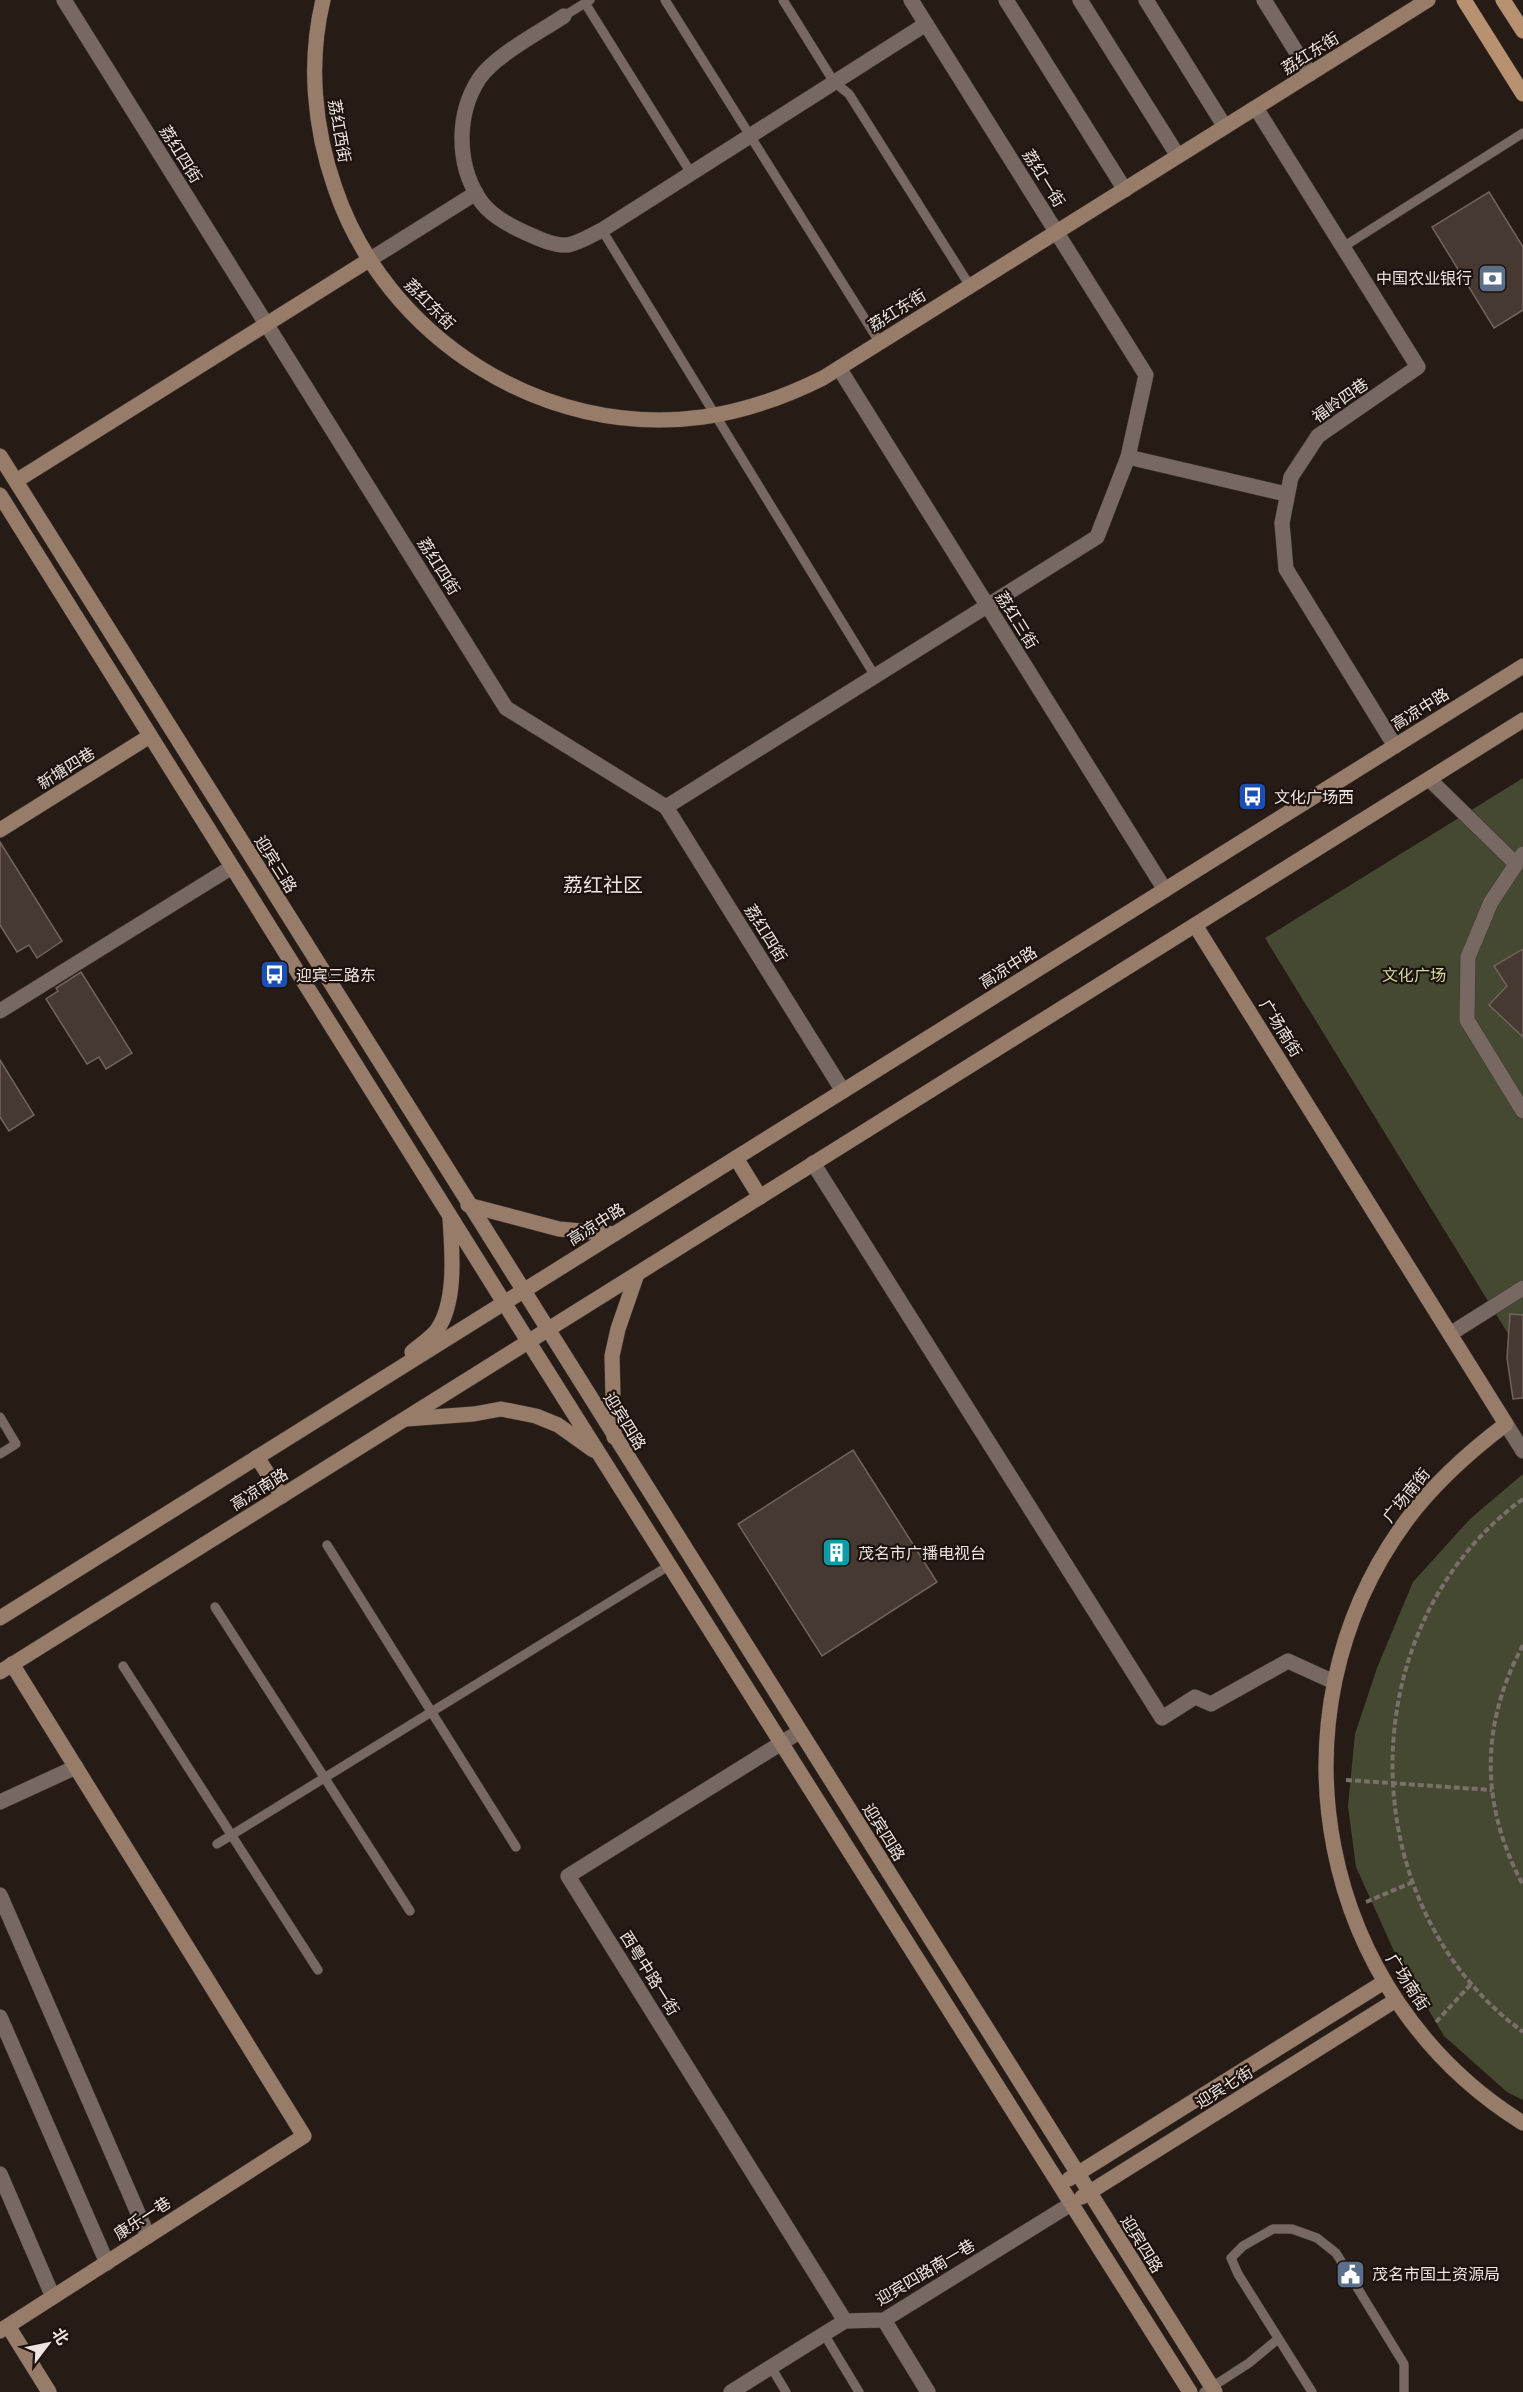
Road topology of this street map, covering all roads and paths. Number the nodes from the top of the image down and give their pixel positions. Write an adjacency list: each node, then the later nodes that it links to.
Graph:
1 (64, 0): 33 (street, 荔红四街)
2 (323, 0): 31 (main road, 荔红西街)
3 (665, 0): 23 (lane)
4 (783, 0): 18 (lane)
5 (911, 0): 15 (street, 荔红一街)
6 (1006, 0): 26 (street)
7 (1080, 0): 24 (street)
8 (1146, 0): 21 (street)
9 (1264, 0): 17 (street)
10 (1428, 0): 17 (main road, 荔红东街)
11 (1464, 0): 19 (main road)
12 (1503, 0): 16 (main road)
13 (587, 1): 14 (lane); 25 (lane)
14 (564, 16): 27 (street)
15 (926, 24): 18 (street); 29 (street, 荔红一街)
16 (1523, 32)
17 (1310, 74): 20 (main road, 荔红东街)
18 (834, 82): 23 (street); 32 (lane)
19 (1523, 94)
20 (1256, 108): 21 (main road, 荔红东街); 30 (street, 福岭四巷)
21 (1225, 127): 24 (main road, 荔红东街)
22 (1523, 133): 30 (lane)
23 (750, 136): 25 (street); 34 (lane)
24 (1178, 156): 26 (main road, 荔红东街)
25 (691, 173): 28 (street)
26 (1125, 190): 29 (main road, 荔红东街)
27 (476, 193): 28 (street); 31 (street)
28 (602, 230): 36 (lane)
29 (1056, 232): 32 (main road, 荔红东街); 38 (street, 荔红一街)
30 (1342, 247): 40 (street, 福岭四巷)
31 (369, 260): 33 (main road); 36 (main road, 荔红东街)
32 (970, 286): 34 (main road, 荔红东街)
33 (266, 324): 39 (main road); 49 (street, 荔红四街)
34 (880, 343): 35 (main road, 荔红东街)
35 (838, 368): 36 (main road, 荔红东街); 42 (street, 荔红三街)
36 (715, 415): 44 (lane)
37 (0, 456): 39 (main road, 迎宾三路)
38 (1128, 458): 40 (street); 42 (street)
39 (16, 481): 61 (main road, 迎宾三路)
40 (1286, 494): 47 (street, 福岭四巷)
41 (0, 495): 46 (main road, 迎宾三路)
42 (987, 606): 44 (street); 53 (street, 荔红三街)
43 (1523, 666): 47 (main road, 高凉中路)
44 (875, 676): 49 (street)
45 (1523, 720): 48 (main road)
46 (150, 736): 50 (main road, 新塘四巷); 52 (main road, 迎宾三路)
47 (1395, 746): 53 (main road, 高凉中路)
48 (1429, 779): 51 (street); 54 (main road)
49 (666, 807): 56 (street, 荔红四街)
50 (0, 830)
51 (1519, 859): 57 (street)
52 (232, 867): 55 (street); 62 (main road, 迎宾三路)
53 (1165, 890): 56 (main road, 高凉中路)
54 (1195, 925): 59 (main road); 68 (main road, 广场南街)
55 (0, 1011)
56 (843, 1091): 58 (main road, 高凉中路)
57 (1523, 1111)
58 (736, 1158): 60 (main road); 63 (main road, 高凉中路)
59 (813, 1163): 60 (main road); 88 (street)
60 (760, 1197): 64 (main road)
61 (468, 1205): 63 (main road); 66 (main road, 迎宾三路)
62 (450, 1215): 66 (main road, 迎宾三路); 70 (main road)
63 (614, 1234): 66 (main road, 高凉中路)
64 (637, 1274): 69 (main road); 74 (main road)
65 (1523, 1288): 68 (street)
66 (513, 1297): 67 (main road, 迎宾三路); 69 (main road, 迎宾四路); 70 (main road, 高凉南路)
67 (518, 1325): 69 (main road, 迎宾四路)
68 (1450, 1334): 73 (main road, 广场南街)
69 (537, 1336): 72 (main road, 高凉南路); 74 (main road, 迎宾四路); 77 (main road, 迎宾四路)
70 (382, 1379): 78 (main road, 高凉南路)
71 (0, 1417): 76 (lane)
72 (403, 1420): 77 (main road); 79 (main road, 高凉南路)
73 (1506, 1424): 75 (street); 88 (main road, 广场南街)
74 (614, 1437): 90 (main road, 迎宾四路)
75 (1523, 1451)
76 (0, 1454)
77 (600, 1454): 82 (main road, 迎宾四路)
78 (257, 1457): 79 (main road); 84 (main road, 高凉南路)
79 (282, 1496): 87 (main road, 高凉南路)
80 (1523, 1498): 95 (path)
81 (327, 1545): 89 (lane)
82 (670, 1565): 89 (lane); 91 (main road, 迎宾四路)
83 (215, 1607): 93 (lane)
84 (0, 1618)
85 (1523, 1645): 96 (path)
86 (123, 1666): 98 (lane)
87 (6, 1668): 92 (main road)
88 (1334, 1682): 94 (main road, 广场南街)
89 (430, 1712): 93 (lane); 100 (lane)
90 (799, 1732): 91 (street, 西粤中路一街); 115 (main road, 迎宾四路)
91 (782, 1743): 116 (main road, 迎宾四路); 123 (street, 西粤中路一街)
92 (76, 1767): 97 (street); 119 (main road, 康乐一巷)
93 (325, 1778): 98 (lane); 105 (lane)
94 (1326, 1779): 95 (path); 104 (main road, 广场南街)
95 (1392, 1784): 96 (path); 101 (path)
96 (1492, 1790): 102 (path)
97 (0, 1802)
98 (231, 1835): 99 (lane); 106 (lane)
99 (217, 1844)
100 (516, 1847)
101 (1413, 1882): 104 (path); 108 (path)
102 (1523, 1885)
103 (0, 1895): 119 (street)
104 (1350, 1908): 107 (main road, 广场南街)
105 (410, 1911)
106 (318, 1970)
107 (1384, 1982): 109 (main road, 广场南街); 115 (main road)
108 (1472, 1983): 111 (path); 112 (path)
109 (1396, 2001): 112 (main road, 广场南街); 117 (main road, 迎宾七街)
110 (0, 2017): 120 (street)
111 (1523, 2032)
112 (1424, 2036): 113 (main road, 广场南街)
113 (1523, 2123)
114 (0, 2174): 121 (street)
115 (1077, 2174): 116 (main road); 117 (main road, 迎宾四路)
116 (1060, 2185): 118 (main road, 迎宾四路)
117 (1089, 2193): 118 (main road, 迎宾七街); 128 (main road, 迎宾四路)
118 (1071, 2204): 122 (street, 迎宾四路南一巷); 134 (main road, 迎宾四路)
119 (148, 2236): 120 (main road, 康乐一巷)
120 (107, 2262): 121 (main road, 康乐一巷)
121 (53, 2297): 124 (main road, 康乐一巷)
122 (884, 2320): 123 (street, 迎宾四路南一巷); 133 (street)
123 (845, 2321): 125 (street)
124 (3, 2326): 129 (main road)
125 (824, 2334): 127 (street); 132 (lane)
126 (1278, 2340): 128 (lane); 135 (lane); 136 (lane)
127 (771, 2367): 130 (street); 131 (lane)
128 (1210, 2390)
129 (48, 2392)
130 (731, 2392)
131 (786, 2392)
132 (859, 2392)
133 (928, 2392)
134 (1190, 2392)
135 (1312, 2392)
136 (1404, 2392)

